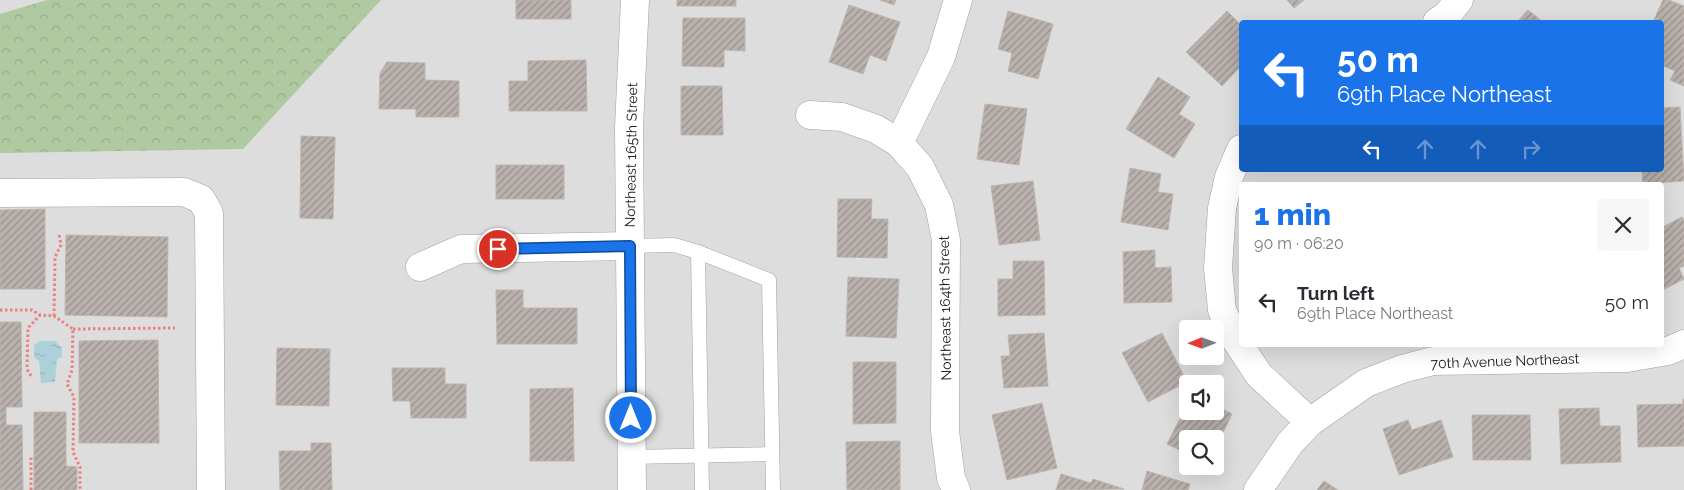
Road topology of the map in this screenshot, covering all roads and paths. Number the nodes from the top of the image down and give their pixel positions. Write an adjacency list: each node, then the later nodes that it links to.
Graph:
1 (635, 0): 10 (street, Northeast 165th Street)
2 (958, 0): 6 (street)
3 (1459, 0): 4 (street)
4 (1440, 20)
5 (810, 115): 6 (street)
6 (899, 143): 33 (street, Northeast 164th Street)
7 (1239, 154): 19 (street)
8 (0, 193): 29 (street)
9 (59, 234): 15 (path)
10 (630, 246): 11 (lane); 12 (street); 26 (street, Northeast 165th Street)
11 (698, 252): 24 (lane); 25 (lane)
12 (420, 266)
13 (0, 310): 14 (path)
14 (40, 315): 15 (path); 21 (path)
15 (54, 316): 17 (path)
16 (176, 328): 17 (path)
17 (73, 329): 28 (path)
18 (1684, 344): 22 (street, 70th Avenue Northeast)
19 (1239, 345)
20 (1241, 347): 22 (street)
21 (31, 376)
22 (1310, 422): 34 (street, 70th Avenue Northeast)
23 (31, 454): 27 (path)
24 (772, 454): 25 (lane); 32 (lane)
25 (702, 455): 26 (lane); 31 (lane)
26 (632, 457): 30 (street, Northeast 165th Street)
27 (31, 490)
28 (80, 490)
29 (211, 490)
30 (632, 490)
31 (702, 490)
32 (773, 490)
33 (956, 490)
34 (1258, 490)

